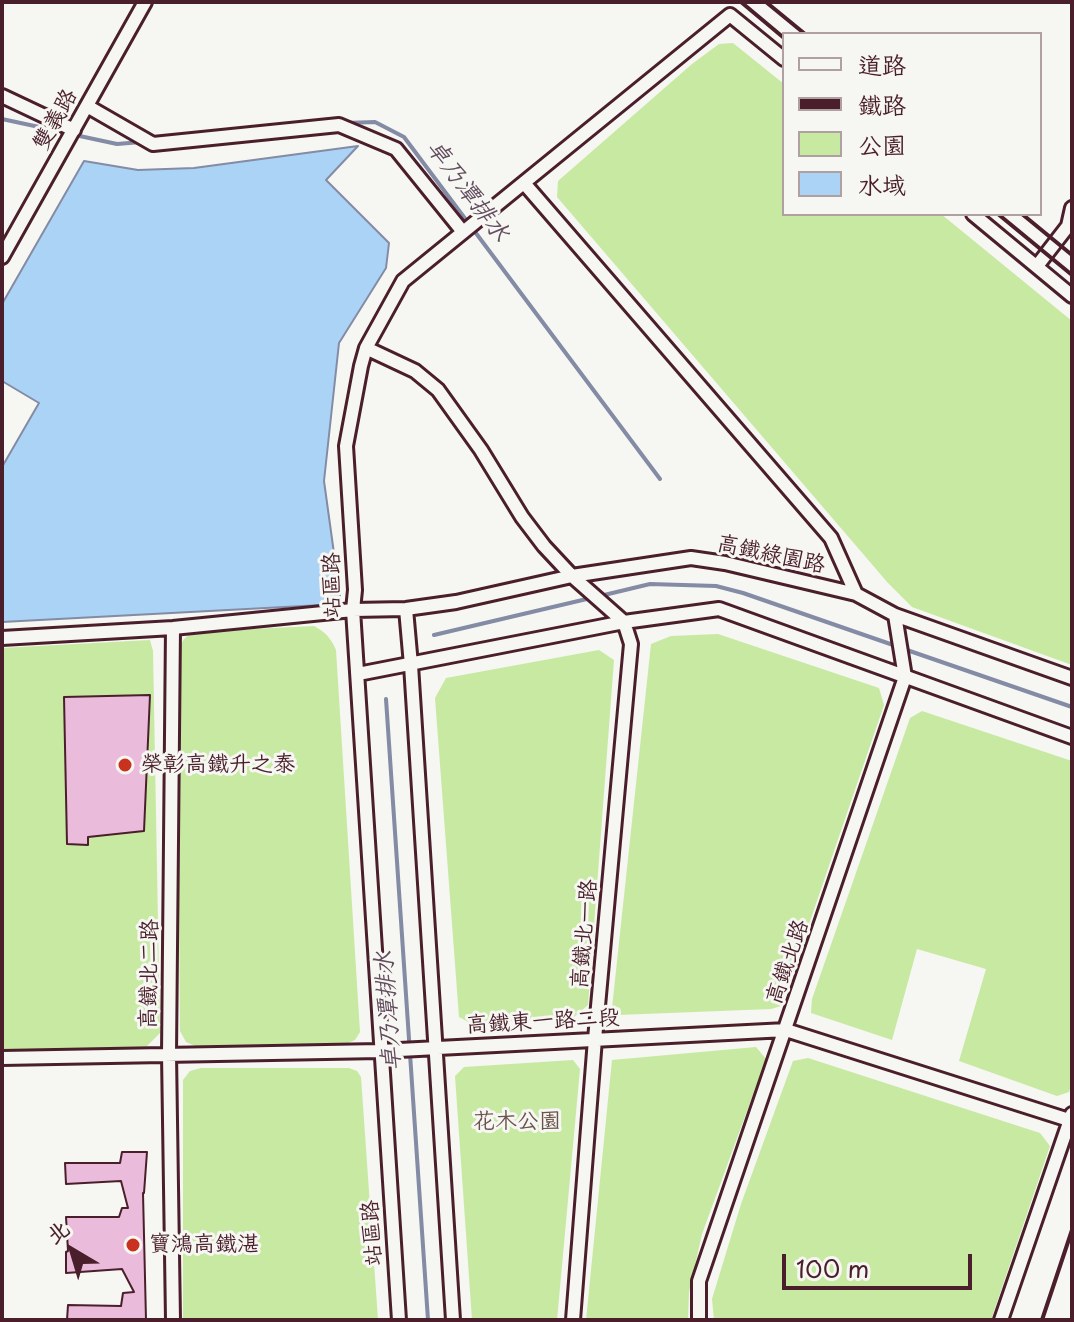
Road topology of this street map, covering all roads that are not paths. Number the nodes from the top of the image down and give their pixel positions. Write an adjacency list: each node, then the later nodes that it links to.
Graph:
1 (145, 2): 4 (street, 雙義路)
2 (782, 57): 6 (street, 站區路)
3 (2, 96): 5 (street)
4 (87, 106): 5 (street, 雙義路); 9 (street)
5 (74, 130): 10 (street, 雙義路)
6 (524, 183): 9 (street, 站區路); 15 (street)
7 (1072, 208): 11 (street)
8 (975, 216): 11 (street)
9 (468, 228): 13 (street, 站區路)
10 (2, 257)
11 (1037, 266): 12 (street)
12 (1072, 296)
13 (366, 348): 14 (street); 17 (street, 站區路)
14 (572, 576): 15 (street, 高鐵綠園路); 16 (street, 高鐵綠園路); 19 (street)
15 (856, 594): 18 (street, 高鐵綠園路)
16 (406, 609): 17 (street, 高鐵綠園路); 22 (street)
17 (353, 610): 20 (street, 高鐵綠園路); 23 (street, 站區路)
18 (895, 615): 24 (street, 高鐵北路); 25 (street, 高鐵綠園路)
19 (624, 622): 22 (street); 24 (street); 28 (street, 高鐵北一路)
20 (173, 628): 21 (street, 高鐵綠園路); 31 (street, 高鐵北二路)
21 (2, 638)
22 (411, 665): 23 (street); 29 (street)
23 (358, 674): 30 (street, 站區路)
24 (905, 677): 26 (street); 27 (street, 高鐵北路)
25 (1072, 678)
26 (1072, 737)
27 (786, 1030): 28 (street, 高鐵東一路二段); 33 (street, 高鐵東一路二段); 38 (street, 高鐵北路)
28 (595, 1039): 29 (street, 高鐵東一路二段); 37 (street, 高鐵北一路)
29 (435, 1048): 30 (street, 高鐵東一路二段); 36 (street)
30 (380, 1051): 31 (street, 高鐵東一路二段); 35 (street, 站區路)
31 (169, 1054): 32 (street, 高鐵東一路二段); 34 (street, 高鐵北二路)
32 (2, 1058)
33 (1071, 1119): 39 (street)
34 (173, 1320)
35 (399, 1320)
36 (453, 1320)
37 (573, 1320)
38 (699, 1320)
39 (1001, 1320)

